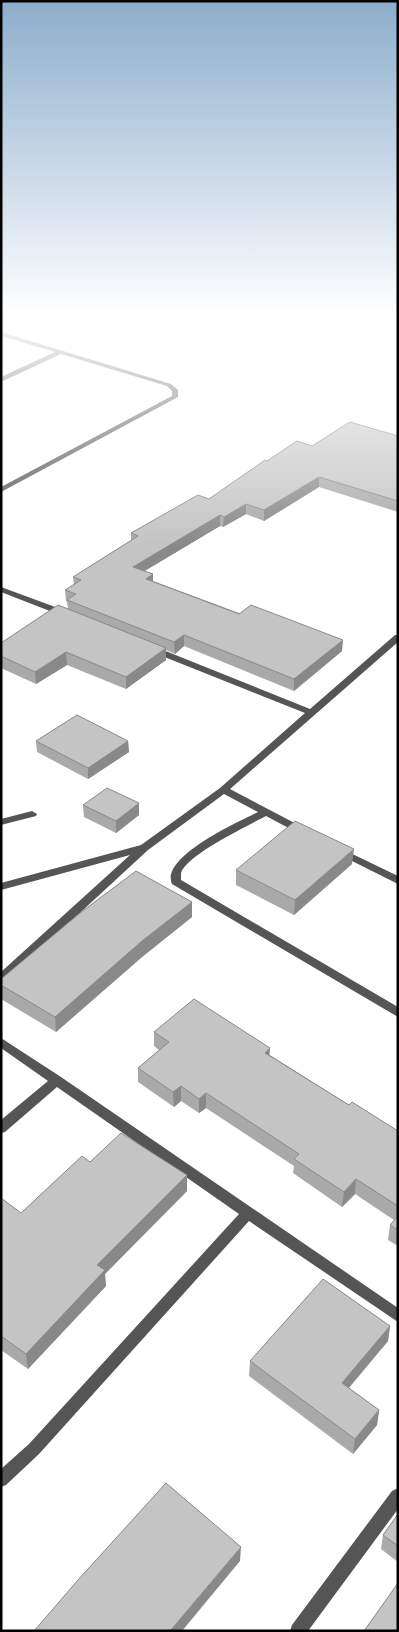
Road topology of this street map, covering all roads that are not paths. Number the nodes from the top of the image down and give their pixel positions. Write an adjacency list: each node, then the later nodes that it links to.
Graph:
1 (175, 393): 2 (street)
2 (1, 490)
3 (1, 589): 4 (street)
4 (75, 618)
5 (398, 637): 7 (street)
6 (149, 648): 7 (street)
7 (312, 714): 8 (street)
8 (223, 790): 9 (street); 13 (street)
9 (266, 812): 12 (street); 18 (street)
10 (32, 814): 11 (street)
11 (1, 822)
12 (310, 835)
13 (144, 848): 16 (street); 17 (street)
14 (336, 849): 15 (street)
15 (398, 881)
16 (1, 887)
17 (1, 979)
18 (398, 1013)
19 (1, 1042): 20 (street)
20 (57, 1080): 21 (street); 22 (street)
21 (1, 1128)
22 (248, 1213): 23 (street); 24 (street)
23 (398, 1316)
24 (1, 1480)
25 (398, 1496): 26 (street)
26 (298, 1631)

